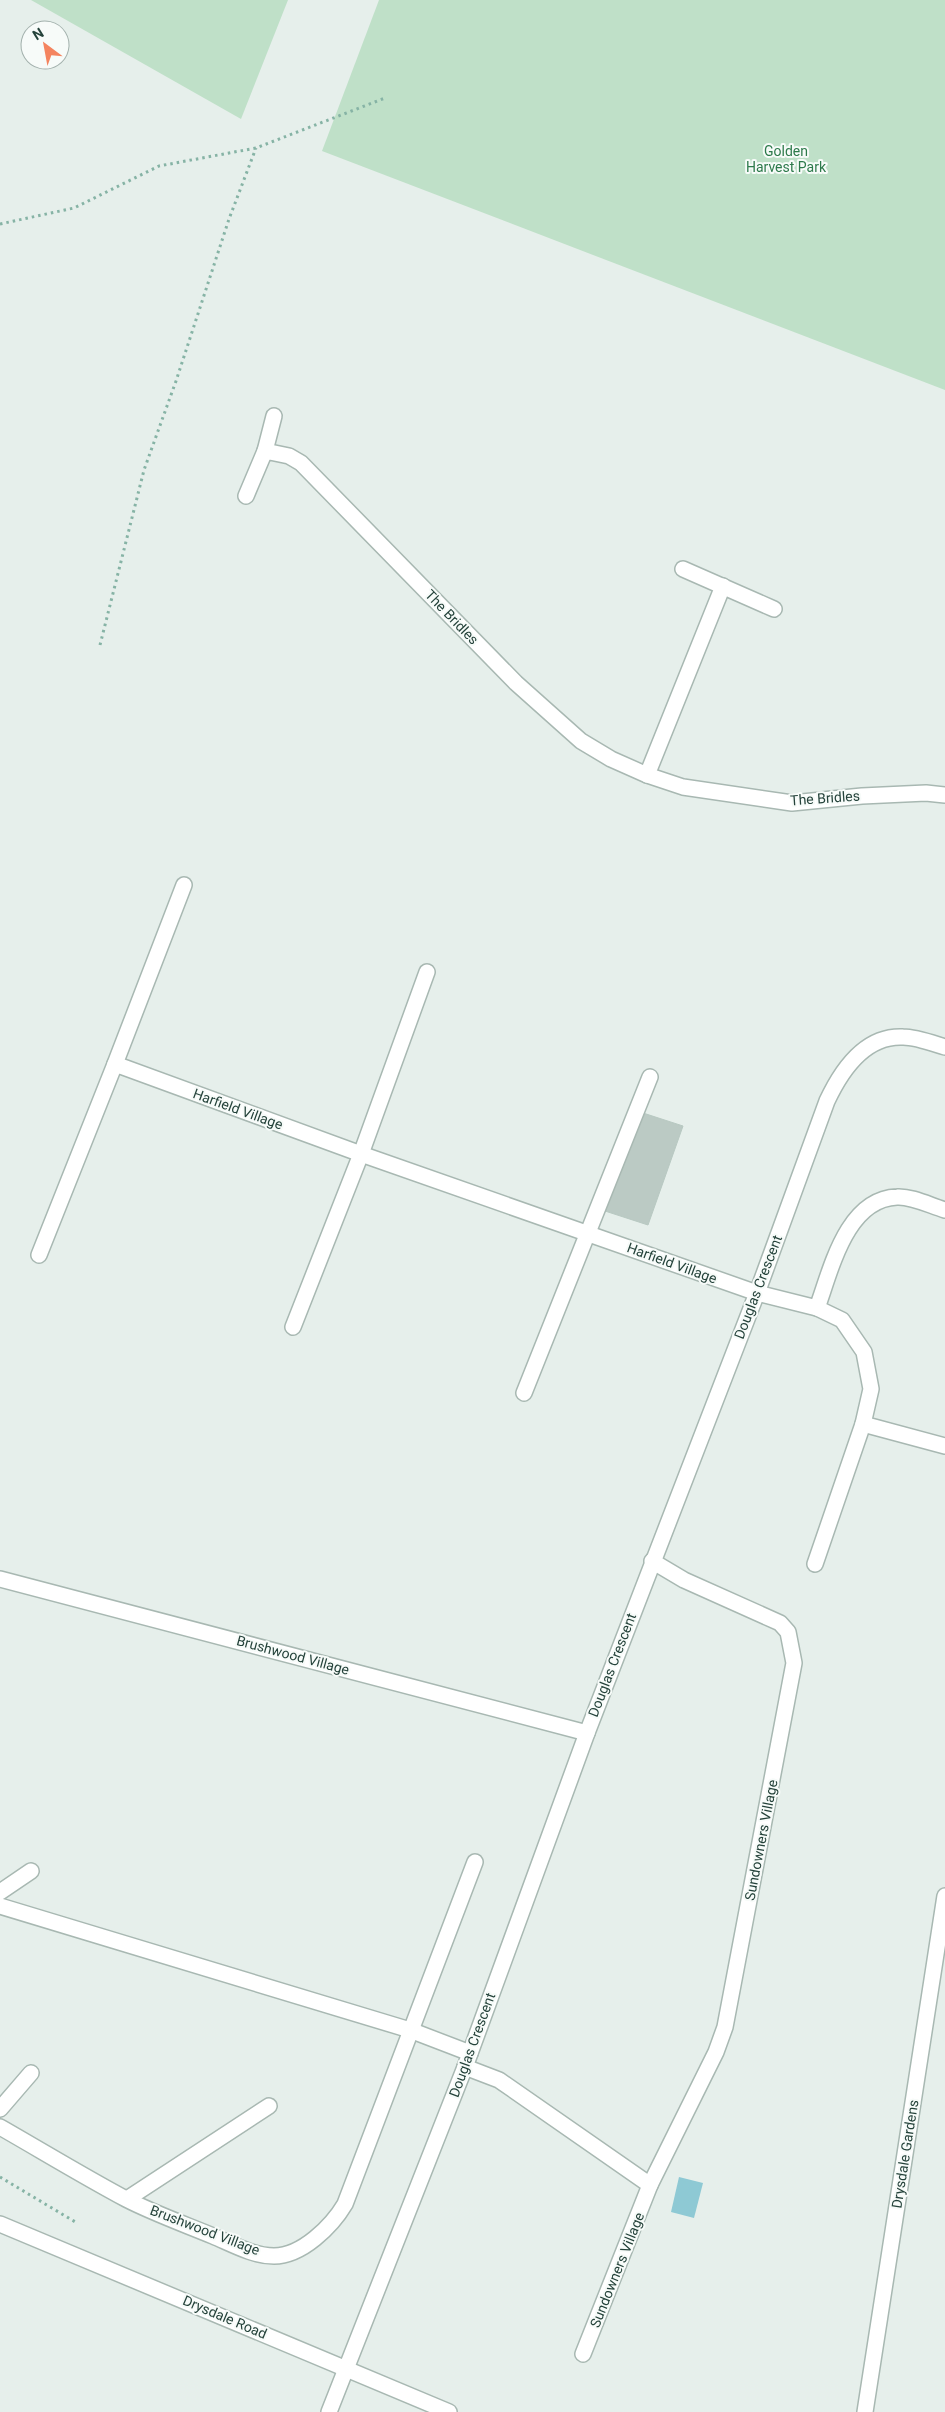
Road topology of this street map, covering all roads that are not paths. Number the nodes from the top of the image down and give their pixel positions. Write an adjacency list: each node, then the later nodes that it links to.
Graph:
1 (274, 416): 2 (street)
2 (265, 451): 3 (street); 7 (street, The Bridles)
3 (246, 496)
4 (683, 569): 5 (street)
5 (723, 586): 6 (street); 7 (street)
6 (774, 609)
7 (647, 775): 8 (street, The Bridles)
8 (945, 795)
9 (184, 885): 12 (street)
10 (427, 972): 14 (street)
11 (945, 1047): 18 (street, Douglas Crescent)
12 (115, 1064): 14 (street, Harfield Village); 17 (street)
13 (650, 1077): 16 (street)
14 (362, 1154): 16 (street, Harfield Village); 20 (street)
15 (945, 1210): 19 (street)
16 (588, 1232): 18 (street, Harfield Village); 21 (street)
17 (39, 1255)
18 (757, 1293): 19 (street, Harfield Village); 24 (street, Douglas Crescent)
19 (817, 1308): 22 (street, Harfield Village)
20 (293, 1327)
21 (524, 1394)
22 (863, 1424): 23 (street); 25 (street, Harfield Village)
23 (945, 1446)
24 (652, 1561): 27 (street, Douglas Crescent); 39 (street, Sundowners Village)
25 (815, 1564)
26 (0, 1578): 27 (street, Brushwood Village)
27 (587, 1733): 34 (street, Douglas Crescent)
28 (475, 1862): 33 (street, Brushwood Village)
29 (31, 1871): 30 (street)
30 (0, 1892)
31 (945, 1896): 46 (street, Drysdale Gardens)
32 (0, 1906): 33 (street)
33 (410, 2030): 34 (street); 40 (street, Brushwood Village)
34 (467, 2060): 39 (street); 43 (street, Douglas Crescent)
35 (32, 2073): 37 (street)
36 (269, 2106): 40 (street)
37 (0, 2109)
38 (0, 2127): 40 (street, Brushwood Village)
39 (650, 2186): 42 (street, Sundowners Village)
40 (127, 2199)
41 (0, 2224): 43 (street, Drysdale Road)
42 (583, 2354)
43 (347, 2370): 44 (street, Douglas Crescent); 45 (street, Drysdale Road)
44 (329, 2412)
45 (449, 2412)
46 (865, 2412)

